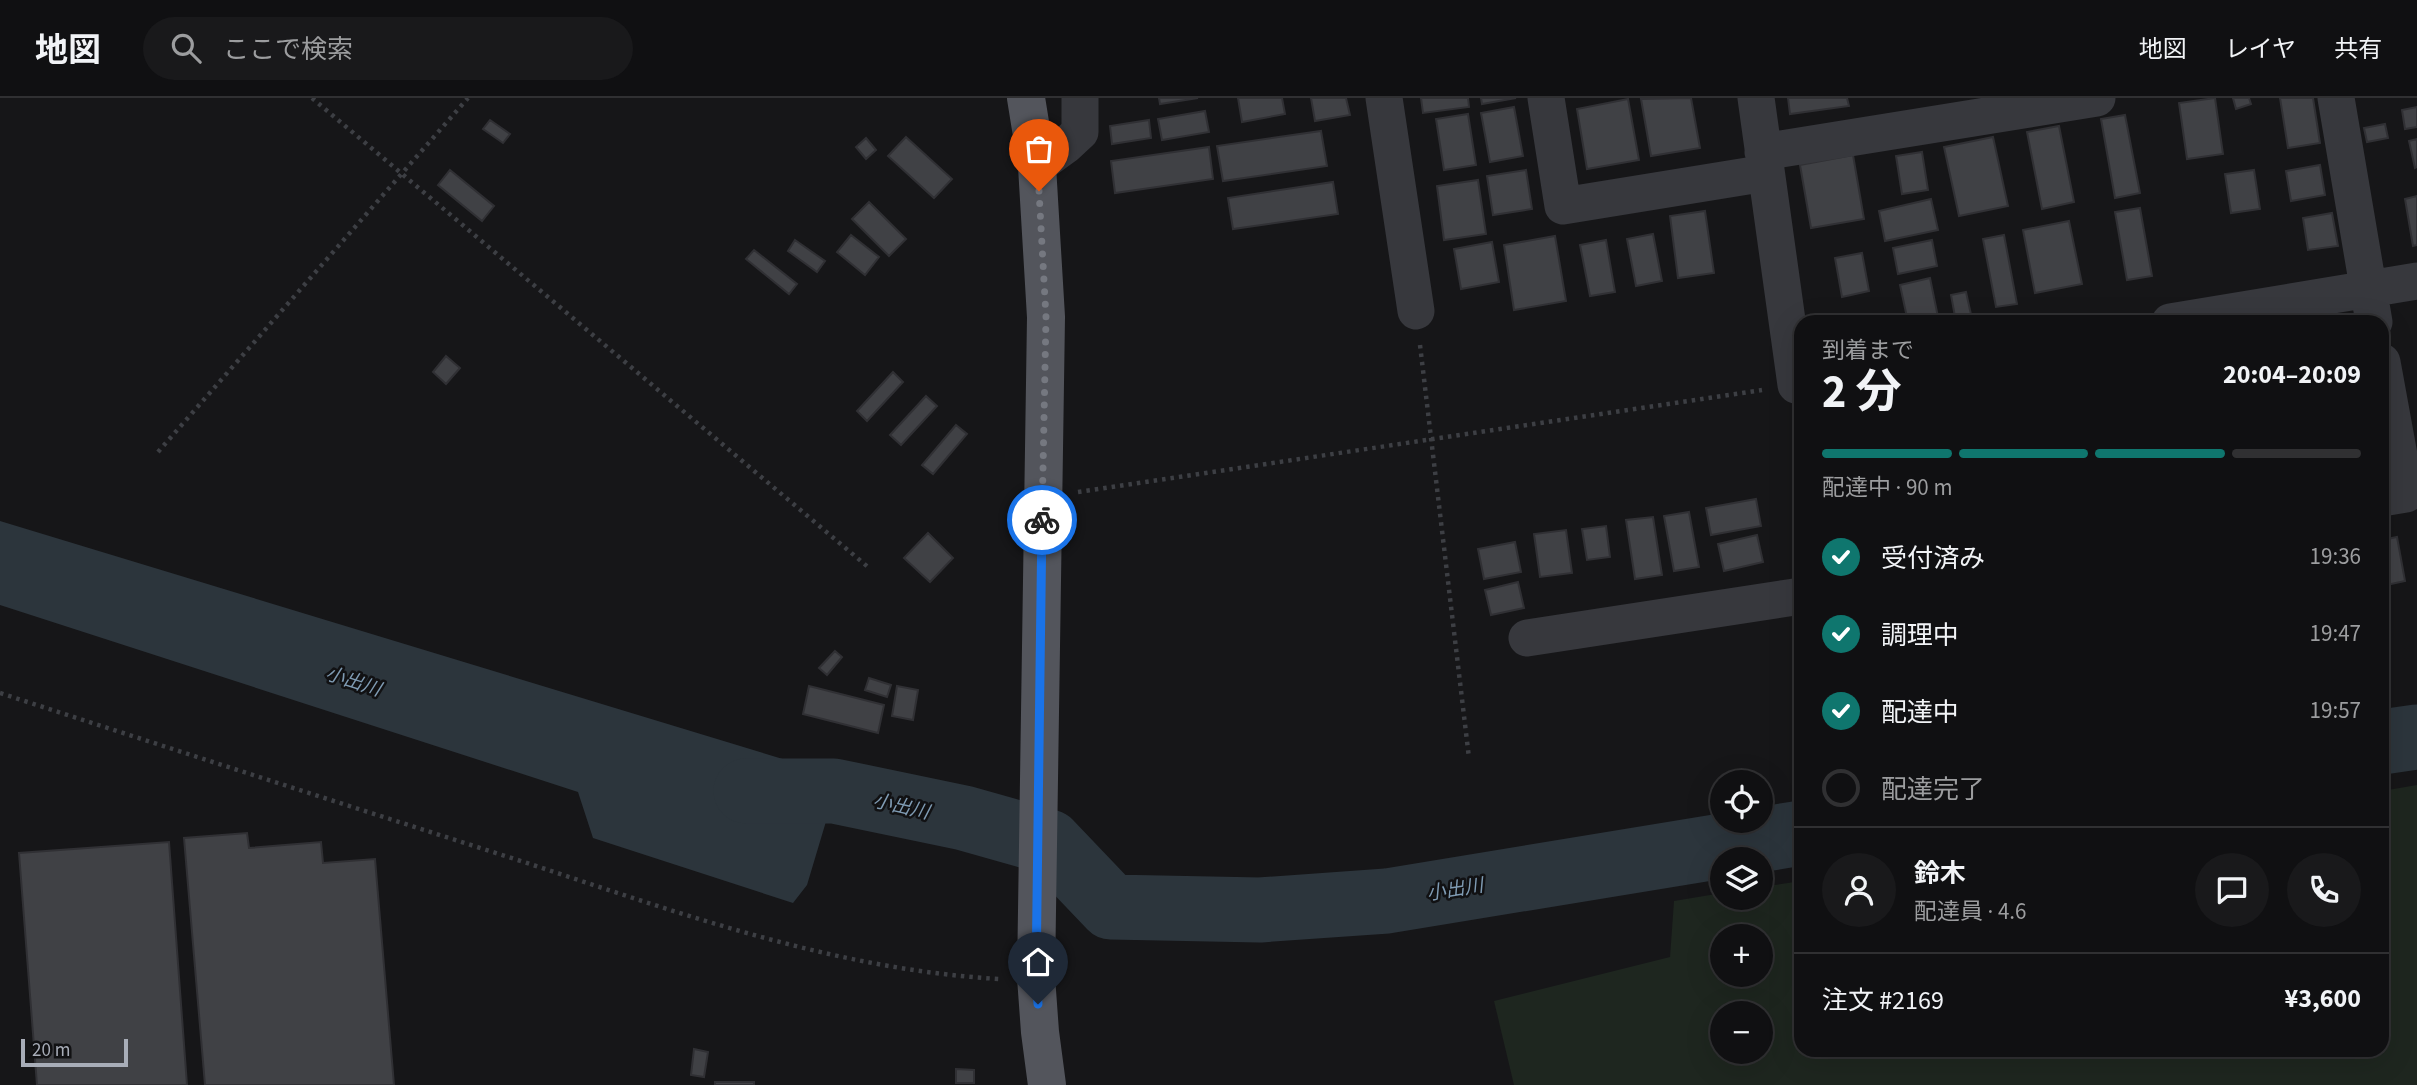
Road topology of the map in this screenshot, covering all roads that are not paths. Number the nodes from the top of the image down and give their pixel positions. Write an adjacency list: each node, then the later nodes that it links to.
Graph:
1 (1026, 98): 9 (main road)
2 (1080, 98): 9 (street)
3 (1384, 98): 12 (street)
4 (1546, 98): 8 (street)
5 (1756, 98): 8 (street)
6 (2097, 98): 8 (street)
7 (2336, 98): 11 (street)
8 (1765, 163): 14 (street)
9 (1037, 166): 19 (main road)
10 (2417, 281): 11 (street)
11 (2371, 305): 13 (street)
12 (1416, 311)
13 (2253, 315)
14 (1794, 359)
15 (2389, 400): 16 (street)
16 (2389, 497)
17 (1794, 597): 18 (street)
18 (1527, 638)
19 (1047, 1085)

